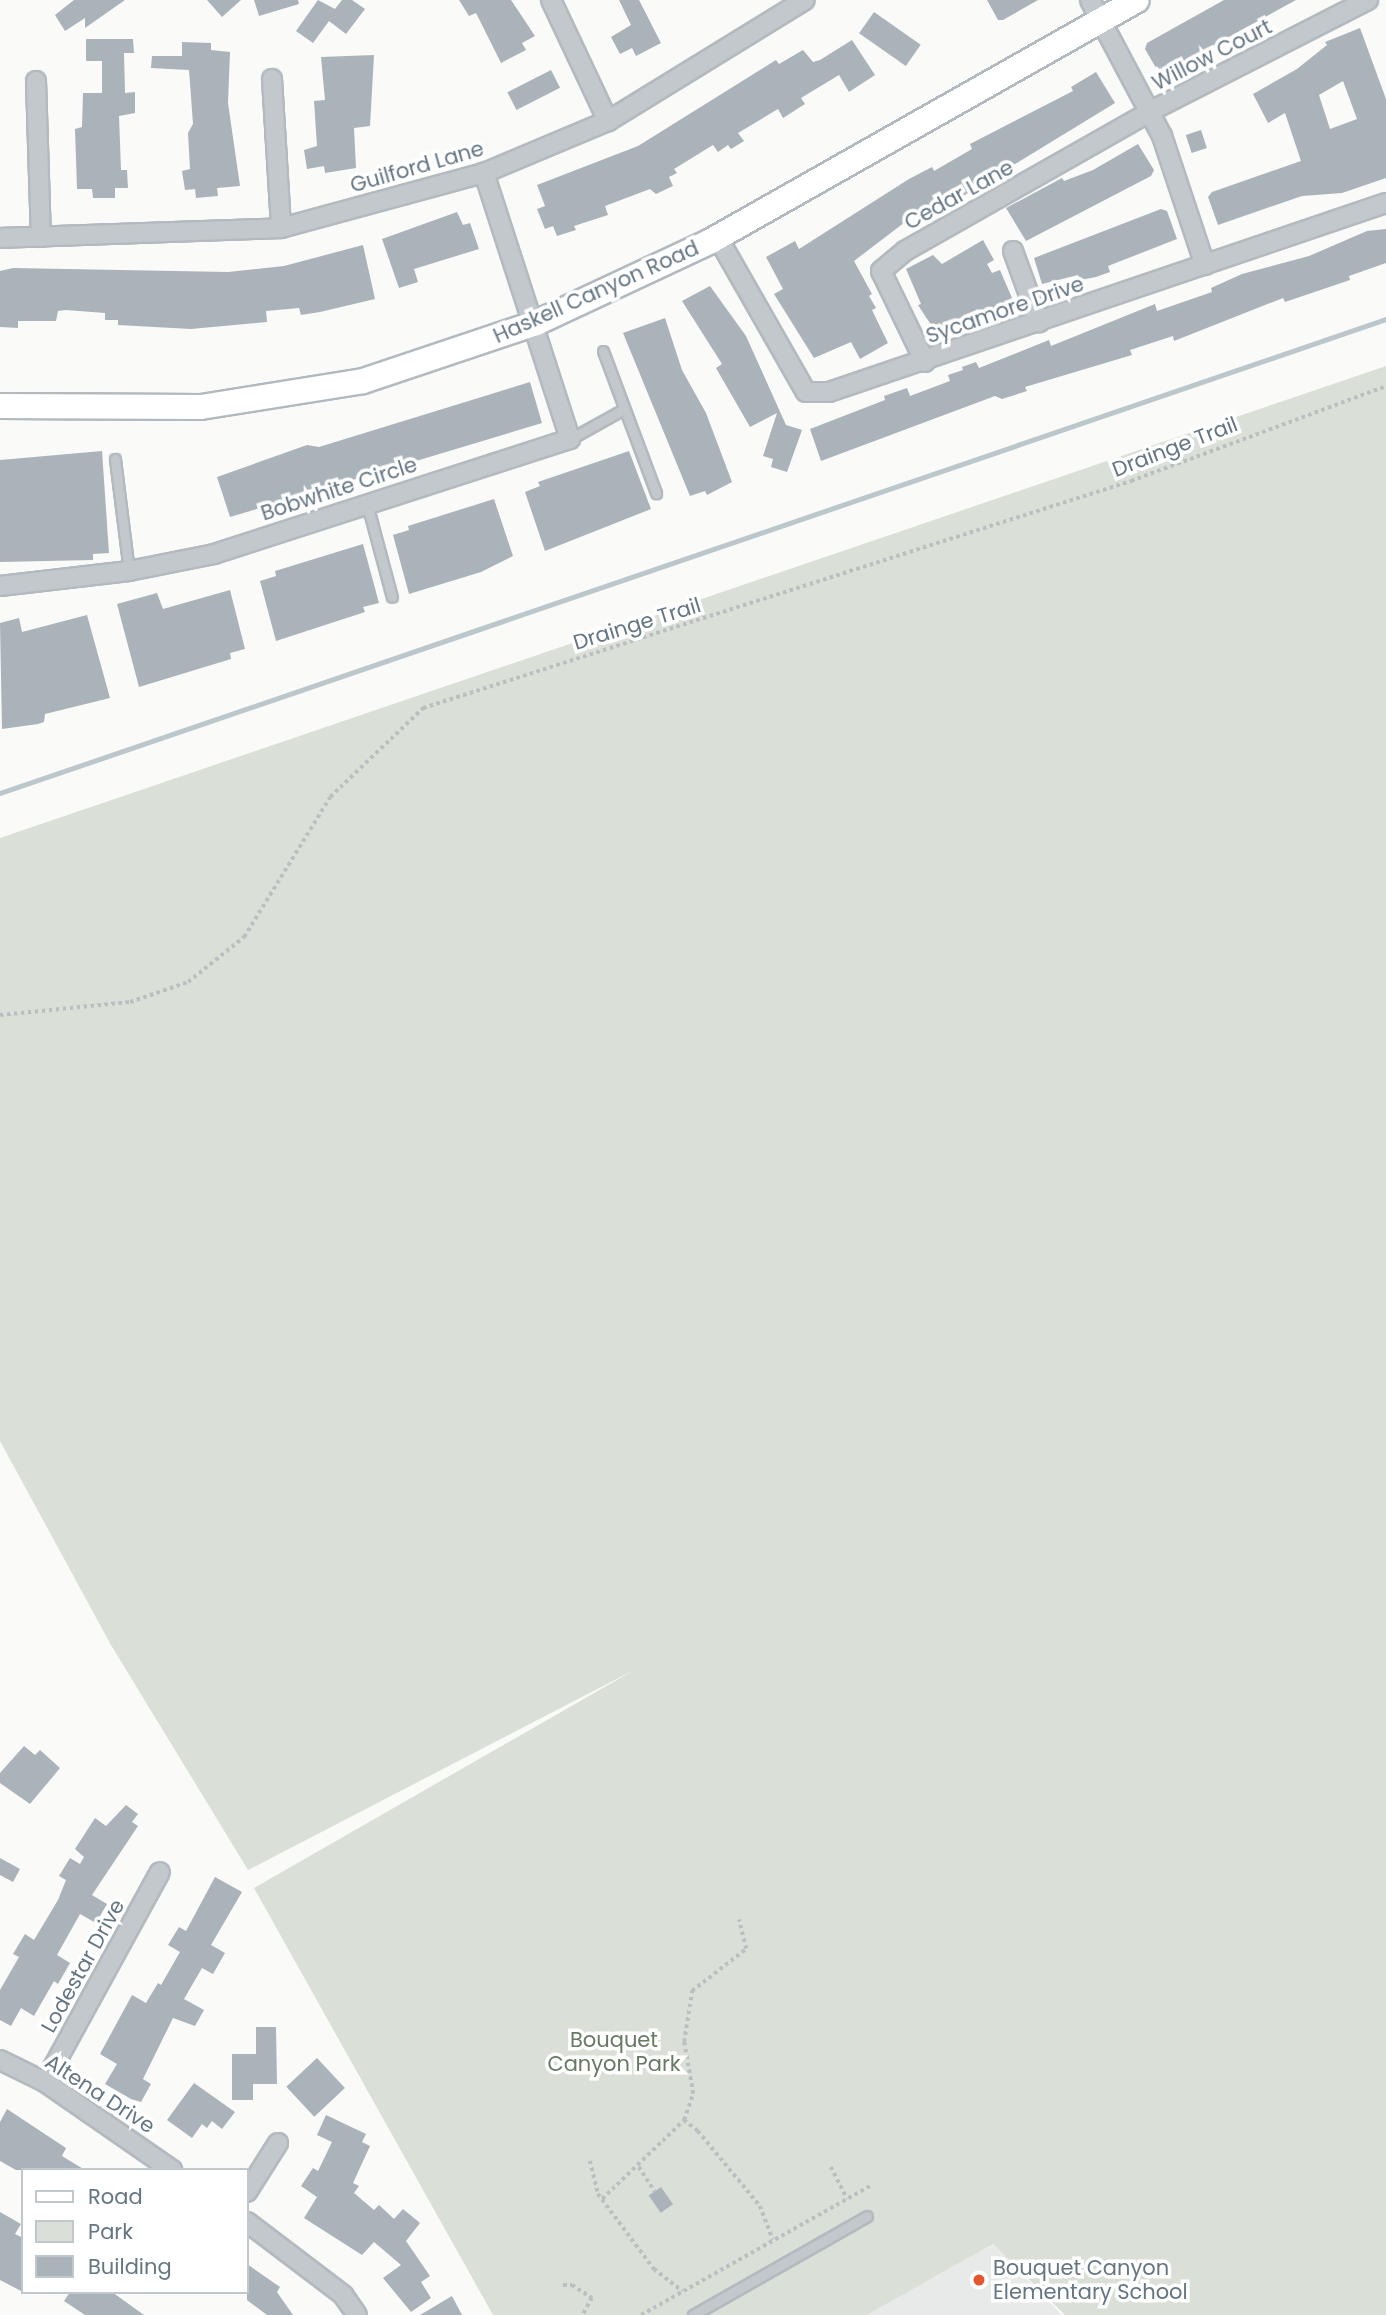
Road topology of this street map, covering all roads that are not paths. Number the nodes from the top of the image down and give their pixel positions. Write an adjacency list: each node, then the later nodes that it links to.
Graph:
1 (551, 0): 9 (street)
2 (805, 0): 9 (street, Guilford Lane)
3 (1137, 0): 5 (main road, Haskell Canyon Road)
4 (1368, 0): 8 (street, Willow Court)
5 (1096, 10): 8 (street); 14 (main road, Haskell Canyon Road)
6 (272, 79): 12 (street)
7 (36, 81): 13 (street)
8 (1151, 111): 17 (street); 21 (street, Cedar Lane)
9 (608, 121): 10 (street, Guilford Lane)
10 (484, 173): 12 (street, Guilford Lane); 19 (street)
11 (1386, 203): 17 (street, Sycamore Drive)
12 (281, 228): 13 (street, Guilford Lane)
13 (41, 237): 15 (street, Guilford Lane)
14 (718, 237): 19 (main road, Haskell Canyon Road); 21 (street, Sycamore Drive)
15 (0, 238)
16 (1013, 251): 18 (street)
17 (1205, 265): 18 (street, Sycamore Drive)
18 (1039, 322): 21 (street, Sycamore Drive)
19 (536, 323): 22 (main road, Haskell Canyon Road); 24 (street)
20 (603, 351): 23 (lane)
21 (925, 362)
22 (0, 406)
23 (624, 409): 24 (lane); 26 (lane)
24 (570, 439): 27 (street, Bobwhite Circle)
25 (115, 459): 28 (lane)
26 (656, 493)
27 (367, 505): 28 (street, Bobwhite Circle); 30 (lane)
28 (129, 571): 29 (street, Bobwhite Circle)
29 (0, 586)
30 (392, 597)
31 (160, 1872): 33 (street, Lodestar Drive)
32 (0, 2060): 33 (street, Altena Drive)
33 (45, 2082): 35 (street, Altena Drive)
34 (278, 2143): 36 (street)
35 (169, 2168)
36 (248, 2190)
37 (867, 2216): 40 (lane)
38 (248, 2223): 39 (street)
39 (357, 2315)
40 (693, 2315)

